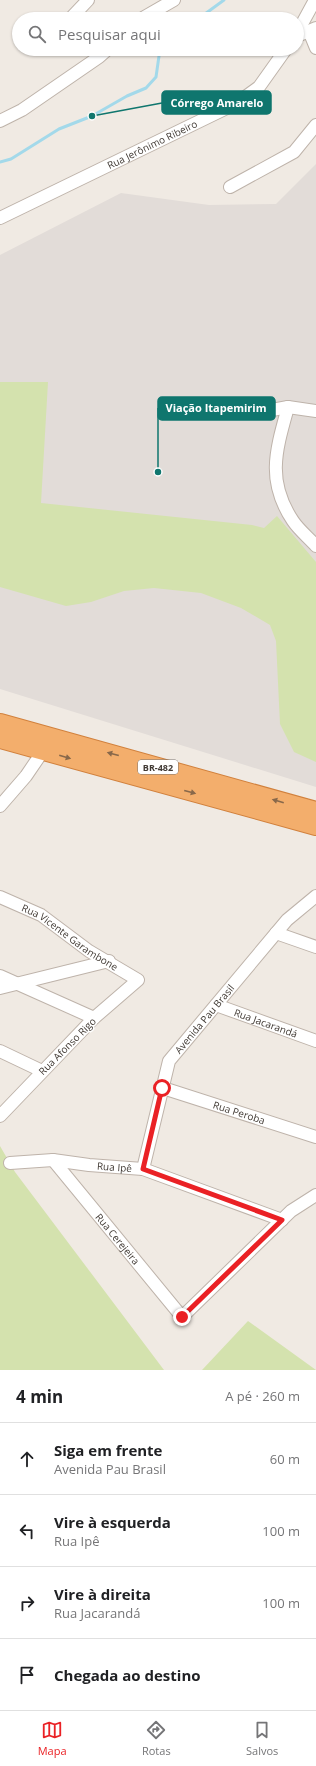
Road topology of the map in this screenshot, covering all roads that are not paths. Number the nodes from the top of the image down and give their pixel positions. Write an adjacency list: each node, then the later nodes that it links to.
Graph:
1 (88, 0): 4 (street)
2 (174, 0): 5 (street)
3 (315, 0): 6 (street)
4 (77, 12)
5 (153, 12)
6 (307, 30): 7 (street)
7 (316, 48)
8 (100, 56): 10 (street)
9 (281, 56): 13 (street, Rua Jerônimo Ribeiro)
10 (0, 121)
11 (316, 124): 12 (street)
12 (230, 187)
13 (0, 218)
14 (288, 407): 15 (street); 16 (street); 17 (street)
15 (272, 410)
16 (316, 411)
17 (316, 546)
18 (0, 723): 21 (highway, BR-482, one-way to 18)
19 (0, 740): 20 (highway, BR-482)
20 (43, 751): 21 (highway, BR-482, one-way to 21); 22 (street)
21 (142, 771): 23 (highway, BR-482)
22 (0, 806)
23 (313, 820)
24 (316, 896): 26 (street, Avenida Pau Brasil)
25 (0, 898): 28 (street, Rua Vicente Garambone)
26 (276, 933): 27 (street); 33 (street, Avenida Pau Brasil)
27 (316, 947)
28 (109, 961): 30 (street, Rua Vicente Garambone); 31 (street)
29 (0, 976): 31 (street)
30 (138, 980): 34 (street, Rua Afonso Rigo)
31 (17, 984): 32 (street); 34 (street)
32 (0, 988)
33 (216, 1005): 35 (street, Rua Jacarandá); 38 (street, Avenida Pau Brasil)
34 (94, 1018): 37 (street, Rua Afonso Rigo)
35 (316, 1041)
36 (0, 1051): 37 (street)
37 (42, 1071): 39 (street, Rua Afonso Rigo)
38 (162, 1088): 40 (street, Rua Peroba); 43 (street, Avenida Pau Brasil)
39 (0, 1116)
40 (316, 1137)
41 (53, 1160): 42 (street, Rua Ipê); 43 (street, Rua Ipê); 45 (street, Rua Cerejeira)
42 (10, 1163)
43 (143, 1169): 45 (street, Rua Ipê)
44 (316, 1195): 45 (street)
45 (282, 1220)

